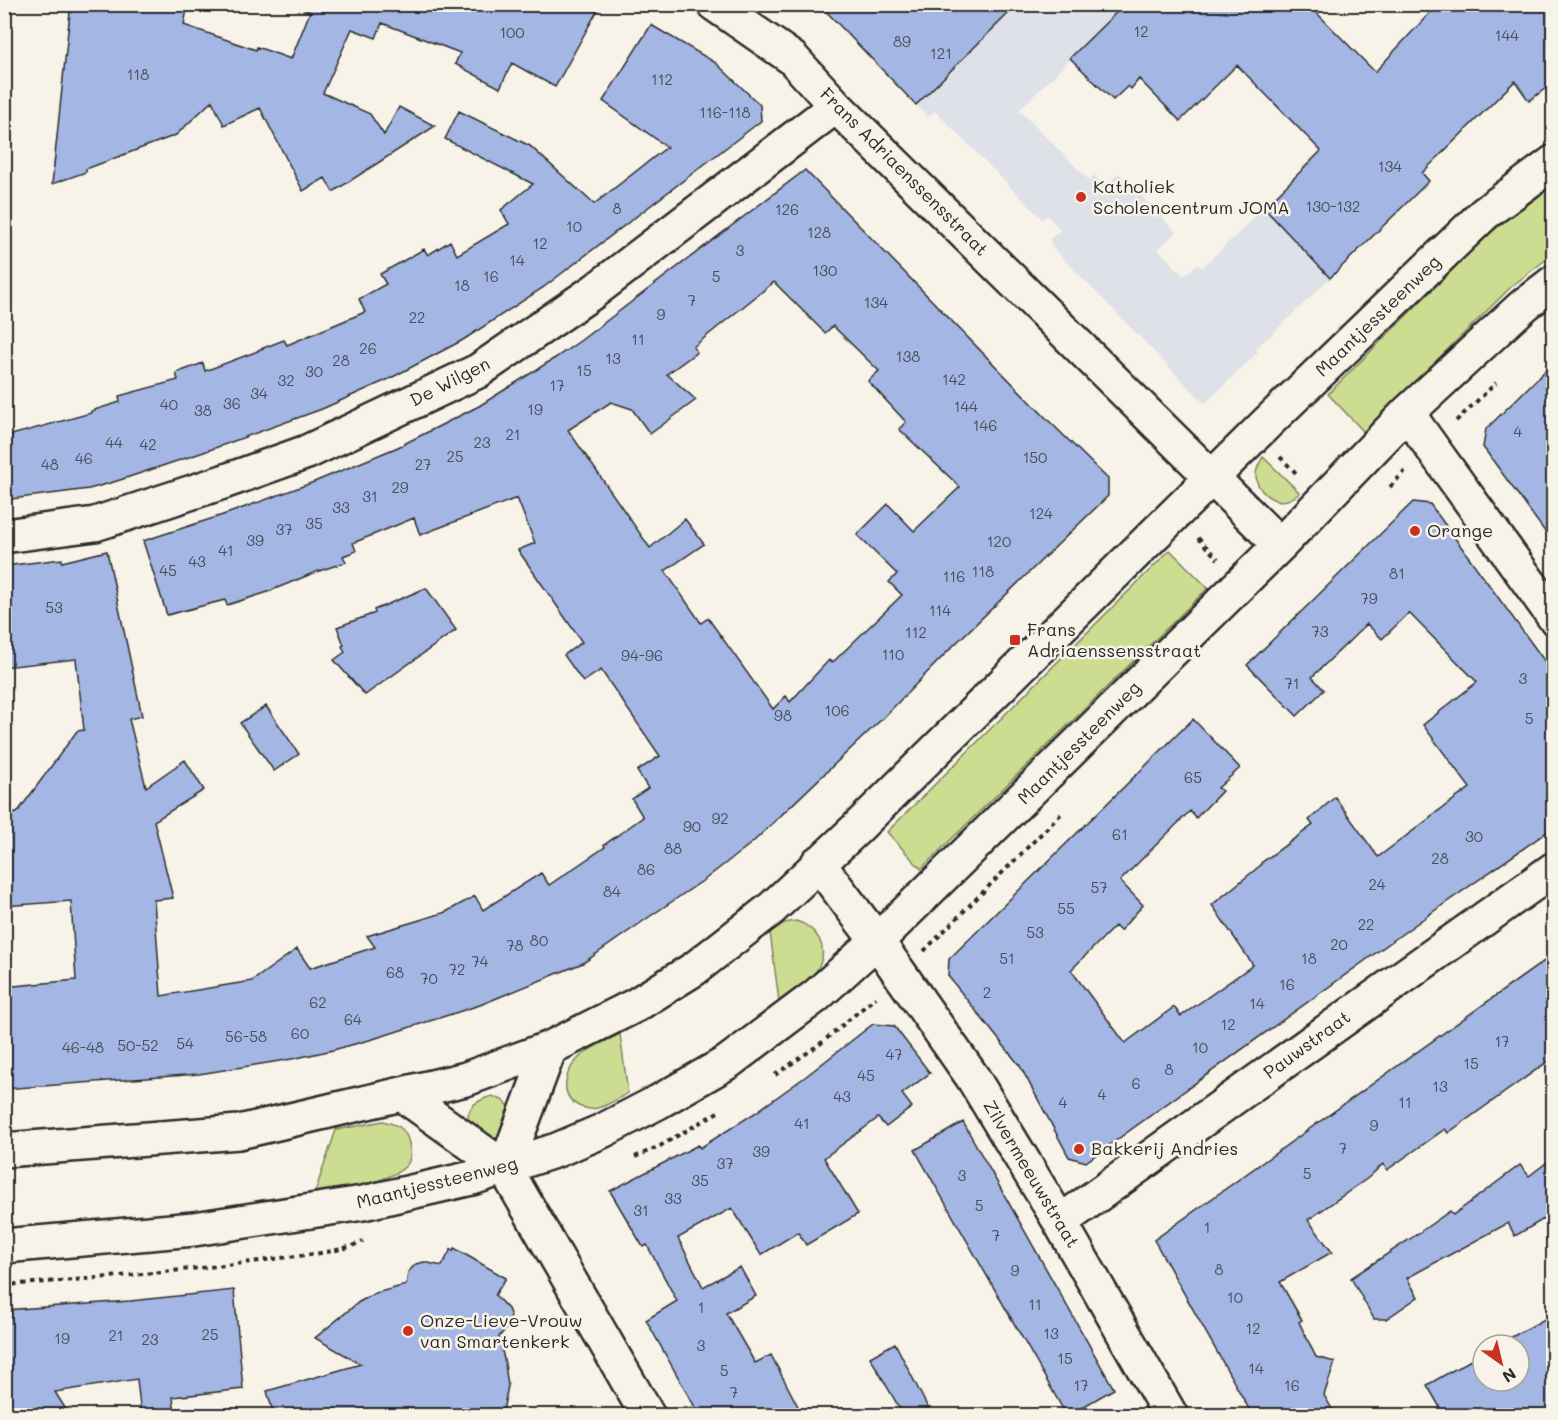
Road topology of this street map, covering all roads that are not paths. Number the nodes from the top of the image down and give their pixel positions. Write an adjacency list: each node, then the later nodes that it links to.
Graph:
1 (714, 4): 2 (street, Frans Adriaenssensstraat)
2 (836, 106): 6 (street, Frans Adriaenssensstraat); 7 (street, De Wilgen)
3 (1554, 162): 6 (street, Maantjessteenweg)
4 (1554, 282): 5 (street, Maantjessteenweg)
5 (1407, 413): 8 (street, Maantjessteenweg); 9 (street)
6 (1211, 478): 8 (street); 10 (street, Maantjessteenweg)
7 (4, 536)
8 (1280, 545): 12 (street, Maantjessteenweg)
9 (1554, 617)
10 (819, 863): 12 (street); 13 (street, Maantjessteenweg)
11 (1554, 869): 17 (street, Pauwstraat)
12 (877, 941): 16 (street, Maantjessteenweg); 17 (street, Zilvermeeuwstraat)
13 (550, 1048): 14 (street, Maantjessteenweg); 16 (street)
14 (402, 1094): 15 (street, Maantjessteenweg); 16 (street)
15 (4, 1150)
16 (506, 1168): 18 (street, Maantjessteenweg); 19 (street)
17 (1060, 1222): 20 (street, Zilvermeeuwstraat)
18 (4, 1246)
19 (648, 1416)
20 (1171, 1416)

